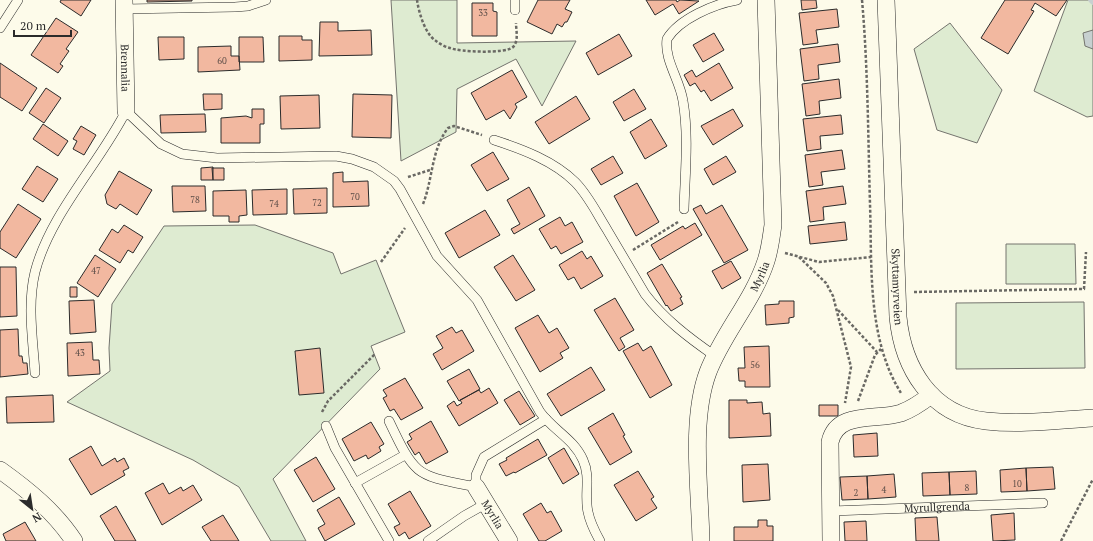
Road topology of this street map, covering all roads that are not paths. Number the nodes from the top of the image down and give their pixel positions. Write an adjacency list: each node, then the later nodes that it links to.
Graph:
1 (18, 0): 9 (lane)
2 (266, 0): 7 (lane)
3 (515, 0): 8 (lane)
4 (737, 0): 12 (lane)
5 (766, 0): 13 (street, Myrlia)
6 (886, 0): 15 (street, Skyttamyrveien)
7 (124, 5): 10 (street, Brennalia)
8 (515, 10)
9 (0, 28)
10 (126, 111): 14 (lane); 17 (lane)
11 (494, 140): 13 (lane)
12 (684, 209)
13 (714, 356): 32 (street, Myrlia)
14 (35, 373)
15 (931, 395): 16 (street, Skyttamyrveien); 26 (street)
16 (1093, 418)
17 (546, 419): 23 (lane); 31 (lane)
18 (389, 421): 20 (lane)
19 (326, 426): 22 (lane)
20 (405, 455): 22 (lane); 23 (lane)
21 (0, 470): 27 (street)
22 (355, 482): 28 (lane)
23 (476, 487): 24 (street, Myrlia)
24 (487, 503): 29 (lane); 30 (street, Myrlia)
25 (1043, 503): 26 (lane, Myrullgrenda)
26 (832, 511): 33 (street)
27 (74, 541)
28 (389, 541)
29 (428, 541)
30 (509, 541)
31 (600, 541)
32 (701, 541)
33 (831, 541)

